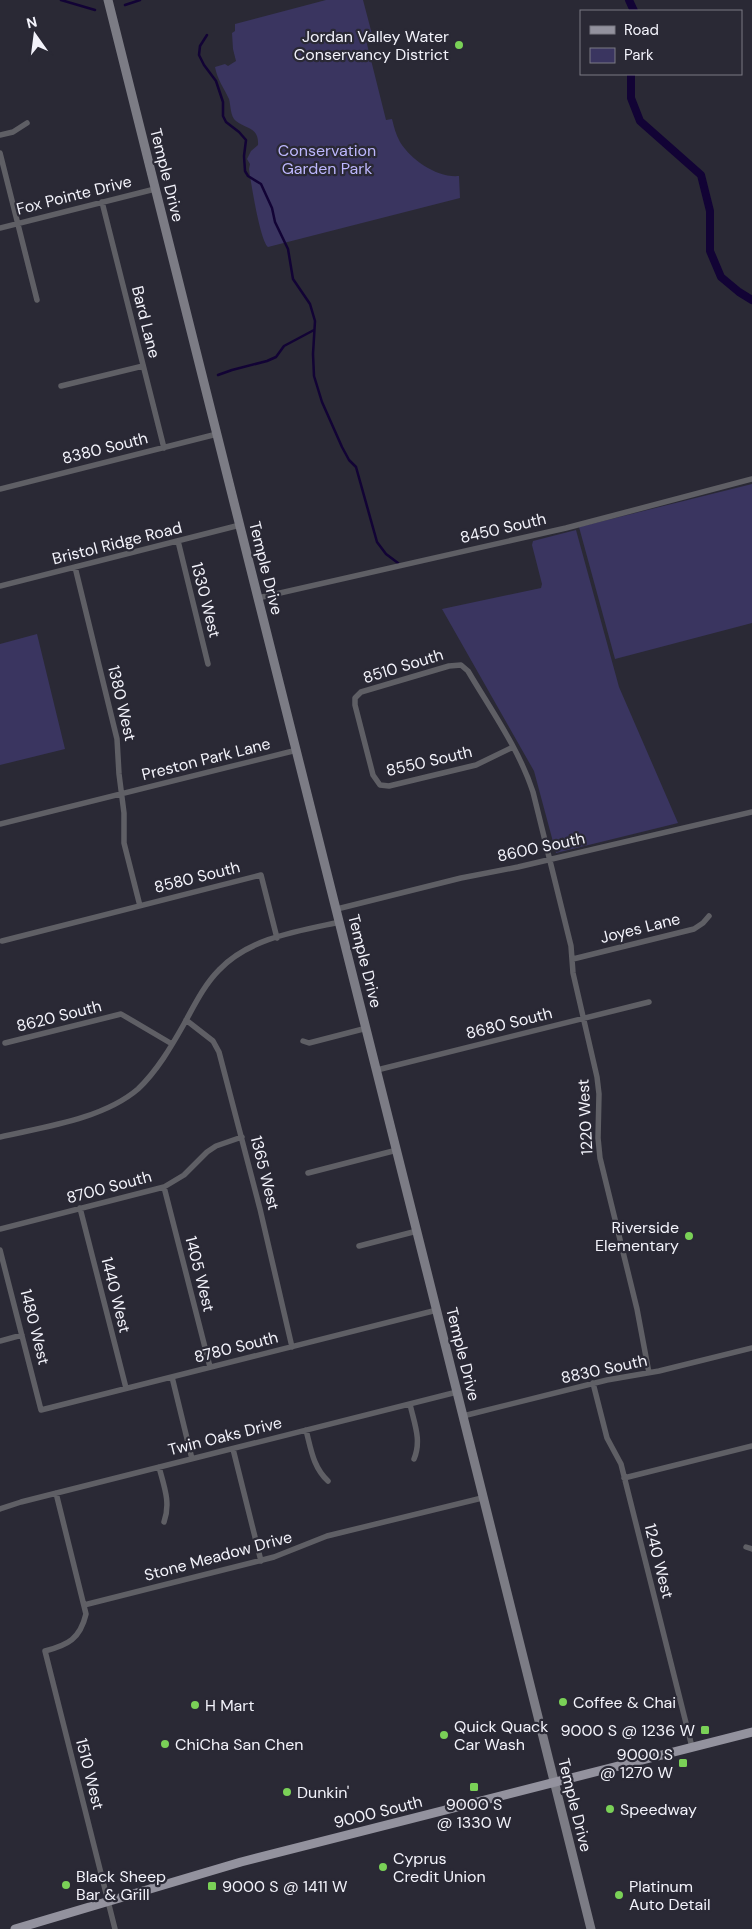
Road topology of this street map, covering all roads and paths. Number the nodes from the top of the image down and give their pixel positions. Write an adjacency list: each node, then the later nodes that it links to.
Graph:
1 (108, 0): 5 (street, Temple Drive)
2 (26, 124): 3 (street)
3 (0, 135)
4 (0, 153): 7 (street)
5 (155, 189): 6 (street, Fox Pointe Drive); 12 (street, Temple Drive)
6 (102, 202): 7 (street, Fox Pointe Drive); 10 (street, Bard Lane)
7 (18, 224): 8 (street, Fox Pointe Drive); 9 (street)
8 (0, 228)
9 (37, 300)
10 (143, 366): 11 (street); 13 (street, Bard Lane)
11 (61, 386)
12 (217, 434): 13 (street, 8380 South); 16 (street, Temple Drive)
13 (164, 448): 15 (street, 8380 South)
14 (752, 479): 20 (street, 8450 South)
15 (0, 489)
16 (240, 526): 17 (street, Bristol Ridge Road); 20 (street, Temple Drive)
17 (178, 542): 18 (street, Bristol Ridge Road); 21 (street, 1330 West)
18 (75, 567): 19 (street, Bristol Ridge Road); 26 (street, 1380 West)
19 (0, 586)
20 (258, 598): 24 (street, Temple Drive)
21 (208, 664)
22 (461, 665): 23 (street, 1220 West); 25 (street, 8510 South)
23 (513, 747): 25 (street, 8550 South); 29 (street, 1220 West)
24 (297, 750): 26 (street, Preston Park Lane); 31 (street, Temple Drive)
25 (378, 784)
26 (122, 794): 28 (street, Preston Park Lane); 30 (street, 1380 West)
27 (752, 812): 29 (street, 8600 South)
28 (0, 824)
29 (550, 860): 31 (street, 8600 South); 36 (street, 1220 West)
30 (140, 906): 34 (street, 8580 South); 35 (street, 8580 South)
31 (337, 909): 33 (street, Temple Drive)
32 (709, 916): 36 (street, Joyes Lane)
33 (340, 922): 34 (street); 40 (street, Temple Drive)
34 (277, 938): 39 (street)
35 (2, 941)
36 (573, 959): 38 (street, 1220 West)
37 (649, 1002): 38 (street, 8680 South)
38 (583, 1018): 44 (street, 8680 South); 61 (street, 1220 West)
39 (186, 1020): 43 (street); 46 (street, 1365 West)
40 (367, 1028): 41 (street); 44 (street, Temple Drive)
41 (303, 1041)
42 (5, 1043): 43 (street, 8620 South)
43 (172, 1044): 45 (street)
44 (377, 1070): 47 (street, Temple Drive)
45 (0, 1137)
46 (242, 1137): 49 (street, 8700 South); 58 (street, 1365 West)
47 (397, 1150): 48 (street); 52 (street, Temple Drive)
48 (308, 1172)
49 (164, 1186): 50 (street, 8700 South); 60 (street, 1405 West)
50 (80, 1208): 51 (street, 8700 South); 64 (street, 1440 West)
51 (0, 1229)
52 (417, 1231): 53 (street); 55 (street, Temple Drive)
53 (359, 1246)
54 (0, 1250): 56 (street, 1480 West)
55 (437, 1310): 58 (street, 8780 South); 65 (street, Temple Drive)
56 (22, 1335): 57 (street); 67 (street, 1480 West)
57 (0, 1341)
58 (292, 1347): 60 (street, 8780 South)
59 (752, 1348): 61 (street, 8830 South)
60 (210, 1367): 62 (street, 8780 South)
61 (649, 1373): 63 (street, 8830 South)
62 (172, 1377): 64 (street, 8780 South); 72 (street)
63 (593, 1383): 68 (street, 8830 South); 75 (street, 1240 West)
64 (126, 1388): 67 (street, 8780 South)
65 (457, 1392): 66 (street, Twin Oaks Drive); 68 (street, Temple Drive)
66 (410, 1404): 69 (street, Twin Oaks Drive); 73 (street)
67 (41, 1410)
68 (463, 1416): 78 (street, Temple Drive)
69 (306, 1430): 71 (street, Twin Oaks Drive); 76 (street)
70 (752, 1446): 75 (street)
71 (233, 1449): 72 (street, Twin Oaks Drive); 81 (street)
72 (192, 1459): 74 (street, Twin Oaks Drive)
73 (414, 1459)
74 (159, 1467): 77 (street, Twin Oaks Drive); 80 (street)
75 (624, 1478): 84 (street, 1240 West)
76 (328, 1481)
77 (56, 1493): 79 (street, Twin Oaks Drive); 82 (street)
78 (482, 1498): 81 (street, Stone Meadow Drive); 85 (street, Temple Drive)
79 (0, 1509)
80 (164, 1522)
81 (261, 1561): 82 (street, Stone Meadow Drive)
82 (84, 1605): 86 (street, 1510 West)
83 (752, 1732): 84 (main road, 9000 South)
84 (692, 1747): 85 (main road, 9000 South)
85 (555, 1784): 86 (main road, 9000 South); 89 (street, Temple Drive)
86 (108, 1902): 87 (main road, 9000 South); 88 (street, 1510 West)
87 (15, 1929)
88 (115, 1929)
89 (591, 1929)

